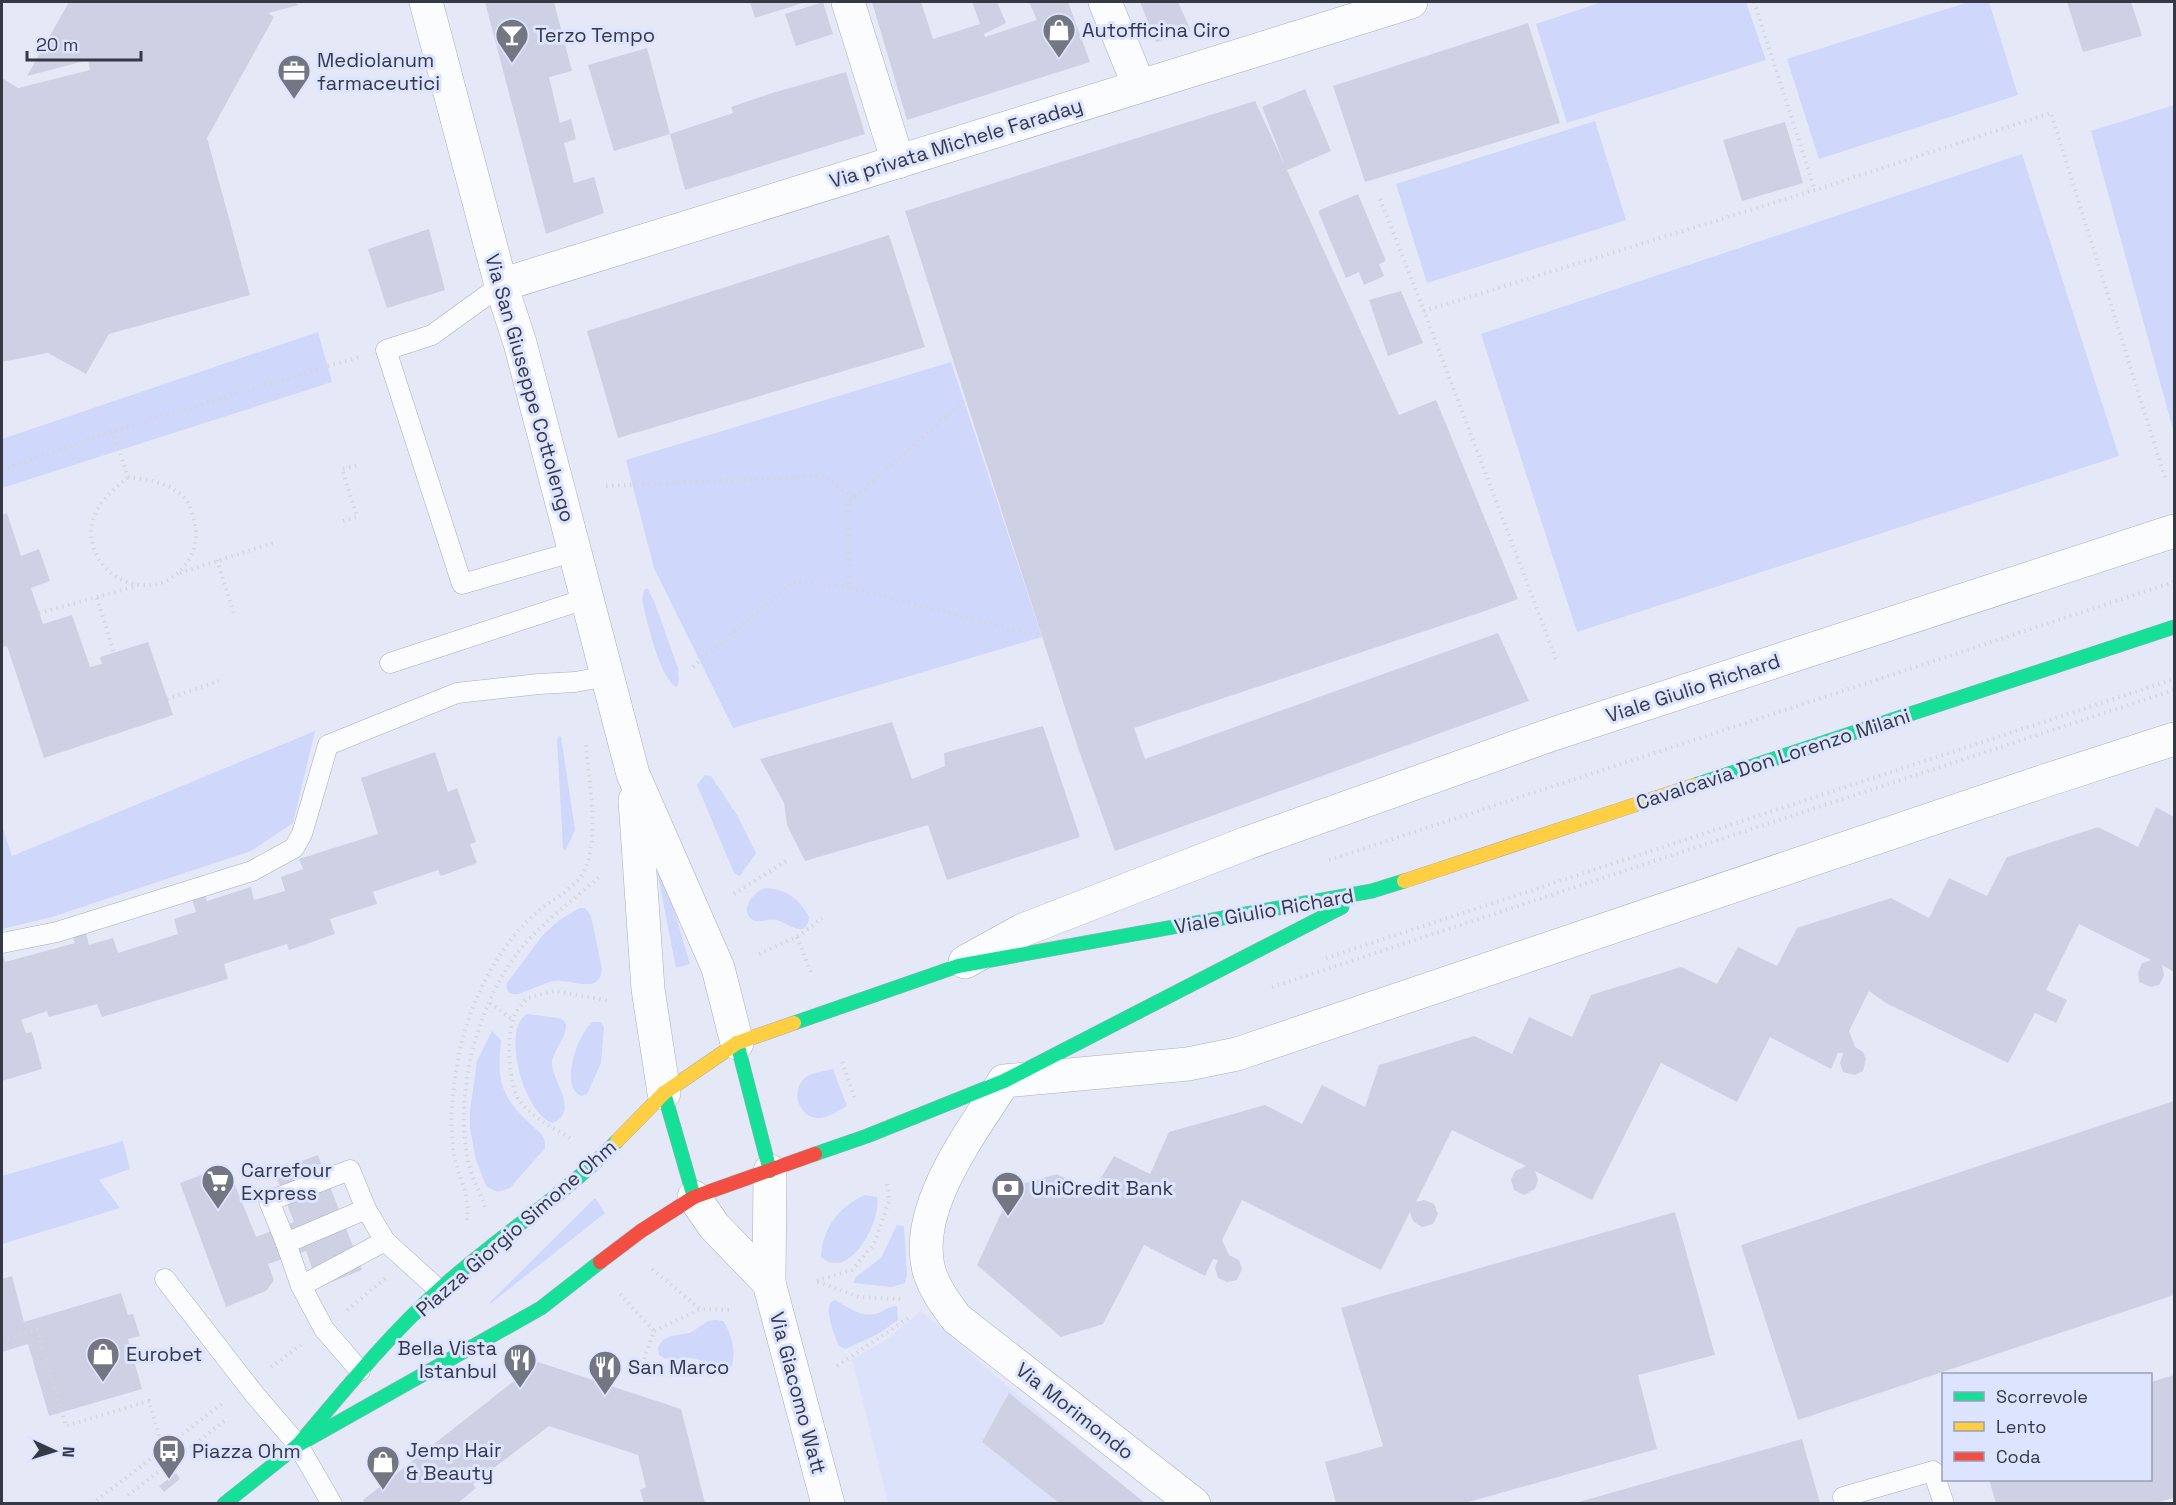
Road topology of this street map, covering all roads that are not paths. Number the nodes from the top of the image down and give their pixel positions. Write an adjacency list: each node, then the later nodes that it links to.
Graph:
1 (426, 2): 8 (street, Via San Giuseppe Cottolengo)
2 (848, 2): 7 (street)
3 (1105, 2): 6 (street)
4 (1411, 2): 5 (street, Via privata Michele Faraday)
5 (1364, 8): 6 (street, Via privata Michele Faraday)
6 (1139, 86): 7 (street, Via privata Michele Faraday)
7 (898, 162): 8 (street, Via privata Michele Faraday)
8 (501, 285): 10 (street, Via San Giuseppe Cottolengo); 10 (lane)
9 (2175, 531): 19 (street, Viale Giulio Richard)
10 (576, 551): 11 (street, Via San Giuseppe Cottolengo)
11 (588, 598): 13 (lane); 14 (street, Via San Giuseppe Cottolengo)
12 (2175, 627): 17 (main road, Cavalcavia Don Lorenzo Milani)
13 (390, 663)
14 (608, 676): 16 (street, Via San Giuseppe Cottolengo); 18 (lane)
15 (2175, 739): 21 (street)
16 (633, 774): 20 (street); 22 (street)
17 (1372, 891): 19 (main road, Viale Giulio Richard); 21 (main road, Viale Giulio Richard)
18 (2, 943)
19 (958, 966): 20 (main road, Piazza Giorgio Simone Ohm)
20 (737, 1043): 22 (main road, Piazza Giorgio Simone Ohm); 23 (main road)
21 (1004, 1082): 23 (main road); 38 (street, Via Morimondo)
22 (664, 1093): 24 (main road); 31 (main road, Piazza Giorgio Simone Ohm)
23 (770, 1171): 24 (main road); 29 (street)
24 (694, 1197): 29 (street); 33 (main road)
25 (366, 1209): 26 (lane); 27 (lane); 27 (lane)
26 (385, 1242): 30 (lane); 31 (lane)
27 (286, 1243): 30 (lane)
28 (165, 1279): 33 (lane)
29 (769, 1283): 37 (street, Via Giacomo Watt)
30 (301, 1286): 32 (lane)
31 (439, 1290): 32 (main road, Piazza Giorgio Simone Ohm)
32 (360, 1371): 33 (main road, Piazza Giorgio Simone Ohm)
33 (298, 1445): 35 (main road); 36 (lane)
34 (1843, 1497): 39 (lane)
35 (224, 1503)
36 (332, 1503)
37 (828, 1503)
38 (1194, 1503)
39 (1944, 1503)

